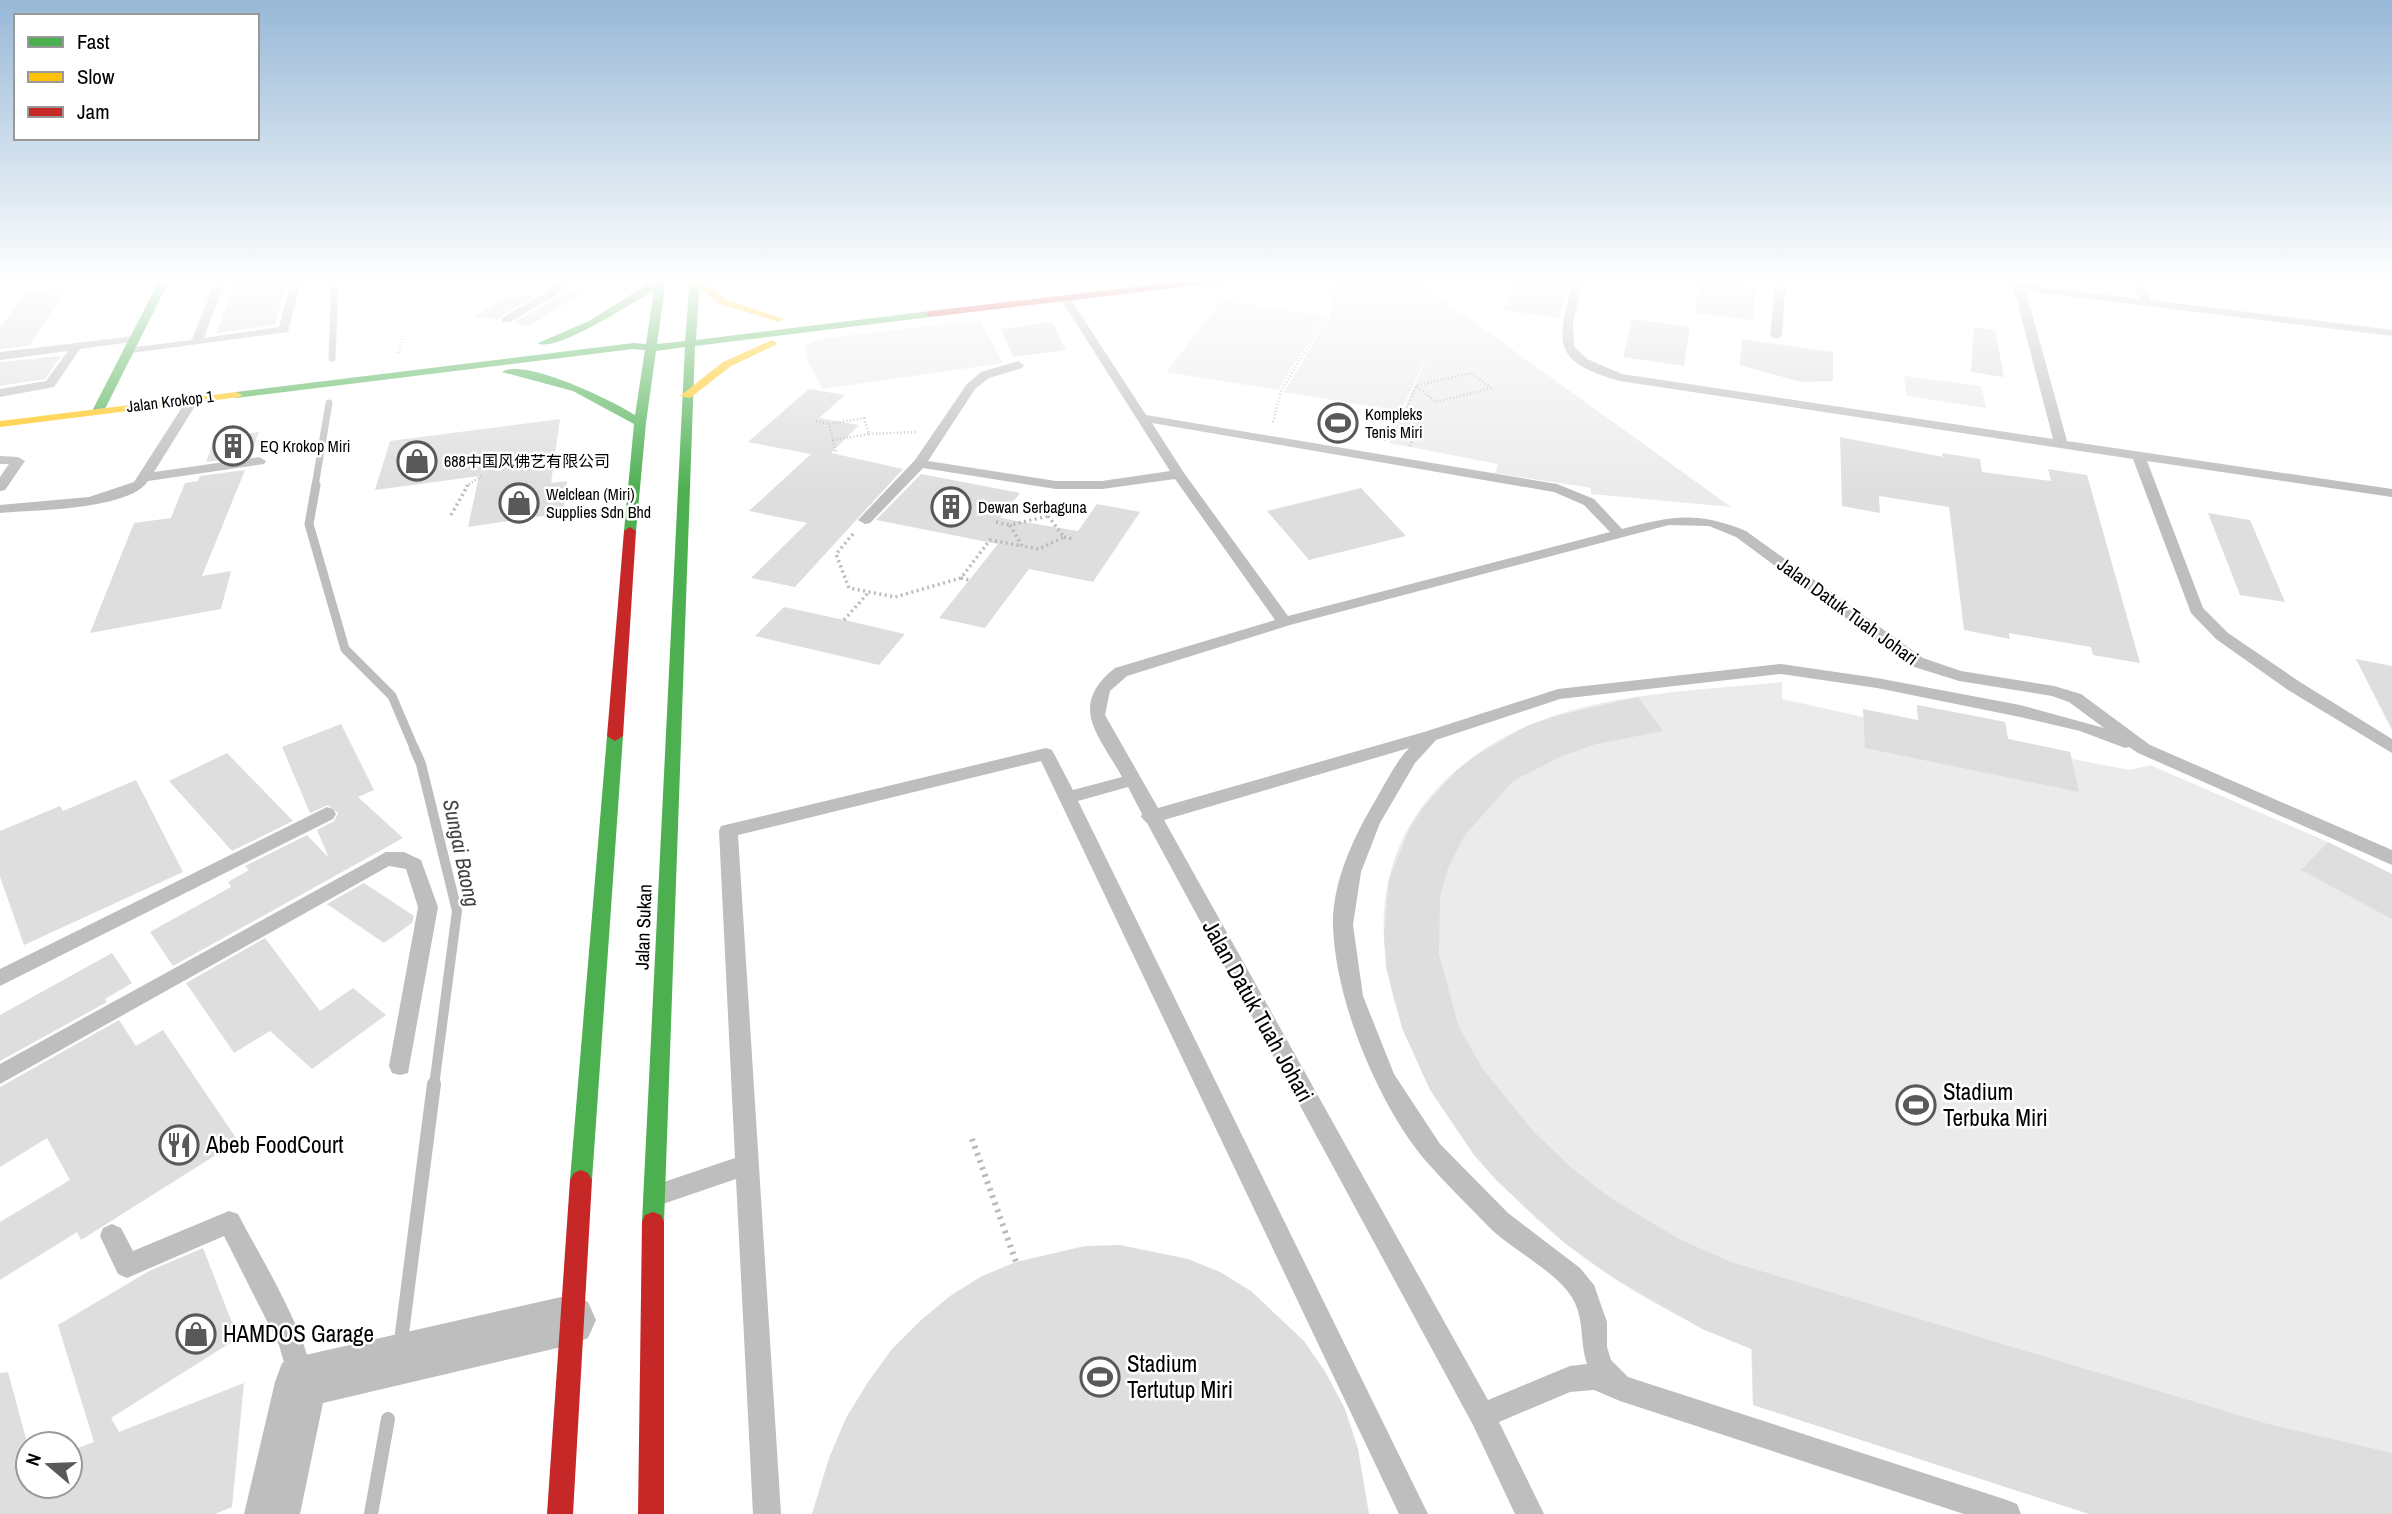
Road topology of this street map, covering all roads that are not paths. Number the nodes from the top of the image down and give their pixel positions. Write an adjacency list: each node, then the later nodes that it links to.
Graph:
1 (48, 350): 14 (lane)
2 (74, 350): 20 (lane)
3 (86, 350): 17 (lane)
4 (136, 350): 17 (main road)
5 (177, 350): 17 (lane)
6 (521, 350): 15 (main road)
7 (600, 350): 15 (main road, Jalan Krokop 1)
8 (651, 350): 28 (main road)
9 (689, 350): 21 (main road, Jalan Sukan)
10 (760, 350): 21 (main road)
11 (1099, 350): 26 (lane)
12 (1569, 350): 30 (lane)
13 (2036, 350): 30 (lane)
14 (0, 356)
15 (488, 362): 18 (main road, Jalan Krokop 1)
16 (1018, 365): 34 (lane)
17 (129, 366): 19 (main road); 24 (main road); 25 (main road)
18 (439, 369): 23 (main road, Jalan Krokop 1); 28 (main road)
19 (93, 386)
20 (0, 393)
21 (686, 396): 55 (main road, Jalan Sukan)
22 (71, 398): 27 (main road)
23 (194, 398): 24 (main road, Jalan Krokop 1); 36 (lane)
24 (175, 401): 25 (main road, Jalan Krokop 1)
25 (98, 411): 27 (main road, Jalan Krokop 1)
26 (1143, 418): 35 (lane); 41 (lane)
27 (20, 421): 29 (main road, Jalan Krokop 1)
28 (640, 423): 57 (main road)
29 (0, 424)
30 (2061, 443): 31 (lane)
31 (2138, 455): 38 (lane); 44 (lane)
32 (0, 460): 37 (lane)
33 (259, 461): 36 (lane)
34 (920, 463): 35 (lane); 40 (lane)
35 (1178, 474): 42 (lane)
36 (144, 478): 39 (lane)
37 (0, 488)
38 (2392, 493)
39 (0, 509)
40 (865, 520)
41 (1620, 536): 42 (lane, Jalan Datuk Tuah Johari); 45 (lane, Jalan Datuk Tuah Johari)
42 (1283, 622): 46 (lane, Jalan Datuk Tuah Johari)
43 (1430, 736): 45 (lane); 49 (lane); 59 (lane)
44 (2392, 747)
45 (2144, 749): 50 (lane, Jalan Datuk Tuah Johari)
46 (1132, 780): 47 (lane); 49 (lane, Jalan Datuk Tuah Johari)
47 (1068, 798): 54 (lane); 66 (lane)
48 (327, 814): 51 (lane)
49 (1150, 817): 60 (lane, Jalan Datuk Tuah Johari)
50 (2392, 859)
51 (2, 971)
52 (400, 1066): 53 (lane)
53 (0, 1075)
54 (747, 1165): 55 (lane); 65 (lane)
55 (653, 1196): 64 (main road, Jalan Sukan)
56 (112, 1236): 58 (lane)
57 (570, 1320): 58 (street); 63 (main road)
58 (301, 1382): 62 (street)
59 (1620, 1388): 60 (lane); 67 (lane)
60 (1482, 1416): 61 (lane, Jalan Datuk Tuah Johari)
61 (1532, 1510)
62 (272, 1514)
63 (560, 1514)
64 (651, 1514)
65 (767, 1514)
66 (1414, 1514)
67 (2007, 1514)

